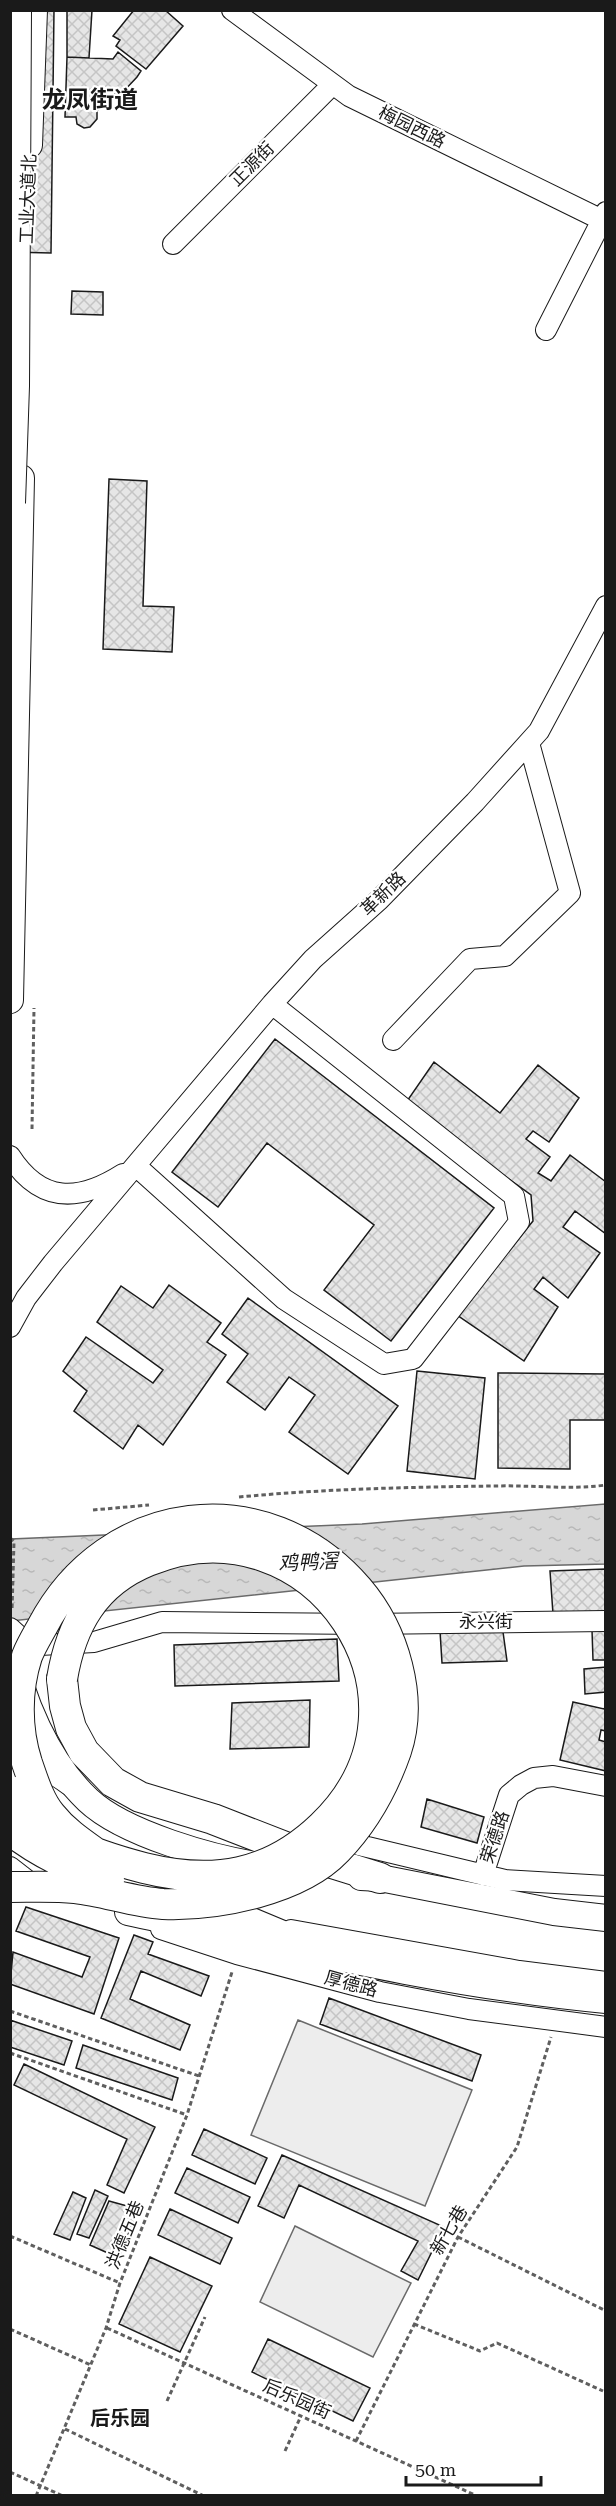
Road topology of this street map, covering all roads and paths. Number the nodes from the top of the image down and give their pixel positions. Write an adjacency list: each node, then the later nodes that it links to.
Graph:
1 (16, 10): 14 (highway, bridge)
2 (28, 10): 5 (main road)
3 (34, 10): 6 (main road, 工业大道北)
4 (232, 10): 7 (street, 梅园西路)
5 (10, 19)
6 (21, 64): 8 (main road, 工业大道北)
7 (332, 85): 9 (street, 梅园西路); 11 (street, 正源街)
8 (20, 151): 12 (main road, 工业大道北)
9 (604, 218): 13 (street)
10 (10, 242): 12 (main road)
11 (173, 244)
12 (18, 261): 16 (main road, 工业大道北)
13 (546, 330)
14 (10, 503)
15 (10, 526): 16 (main road)
16 (20, 559): 19 (main road, 工业大道北)
17 (606, 606): 18 (street, 革新路)
18 (529, 742): 22 (street, 革新路); 23 (street)
19 (13, 856): 20 (main road, 工业大道北)
20 (11, 959): 21 (main road, 工业大道北)
21 (22, 1004): 24 (path)
22 (272, 1004): 26 (street, 革新路); 26 (street)
23 (393, 1040)
24 (32, 1129)
25 (10, 1156): 26 (street)
26 (136, 1166): 27 (street, 革新路)
27 (10, 1327)
28 (606, 1485): 29 (path)
29 (238, 1497)
30 (160, 1504): 31 (path)
31 (93, 1510)
32 (10, 1538): 33 (path)
33 (10, 1616)
34 (606, 1621): 35 (street, 永兴街)
35 (366, 1624): 36 (street, 永兴街); 44 (street)
36 (10, 1628)
37 (10, 1643): 41 (main road)
38 (10, 1773): 41 (street)
39 (606, 1786): 46 (street, 荣德路)
40 (10, 1791): 42 (highway, bridge)
41 (88, 1800): 47 (main road)
42 (213, 1819): 44 (highway); 47 (highway)
43 (10, 1830): 52 (highway, bridge)
44 (359, 1845): 46 (street)
45 (10, 1867): 50 (street)
46 (483, 1875): 49 (street)
47 (380, 1878): 53 (main road)
48 (10, 1886): 50 (main road); 52 (highway, bridge)
49 (606, 1886)
50 (48, 1895): 51 (main road)
51 (105, 1907): 54 (main road); 59 (street, 厚德路)
52 (245, 1910): 52 (highway, bridge); 54 (highway); 56 (street)
53 (606, 1918)
54 (328, 1954): 57 (main road)
55 (234, 1969): 62 (path, 洪德五巷)
56 (606, 1982)
57 (606, 2000)
58 (10, 2011): 62 (path)
59 (606, 2027)
60 (554, 2029): 65 (path, 新七巷)
61 (10, 2053): 63 (path)
62 (199, 2076): 63 (path, 洪德五巷)
63 (187, 2115): 66 (path, 洪德五巷)
64 (10, 2236): 66 (path)
65 (458, 2237): 67 (path); 69 (path, 新七巷)
66 (120, 2283): 70 (path, 洪德五巷)
67 (606, 2311)
68 (205, 2318): 72 (path)
69 (414, 2324): 74 (path); 78 (path, 新七巷)
70 (106, 2328): 72 (path, 后乐园街); 73 (path, 洪德五巷)
71 (10, 2329): 73 (path)
72 (185, 2363): 75 (path); 76 (path, 后乐园街)
73 (91, 2365): 77 (path, 洪德五巷)
74 (603, 2391)
75 (167, 2402)
76 (302, 2416): 78 (path, 后乐园街); 79 (path)
77 (65, 2429): 81 (path, 洪德五巷); 84 (path)
78 (356, 2441): 85 (path, 后乐园街)
79 (285, 2451)
80 (10, 2472): 81 (path)
81 (40, 2484): 82 (path, 洪德五巷); 83 (path)
82 (36, 2496)
83 (63, 2496)
84 (204, 2496)
85 (477, 2496)

